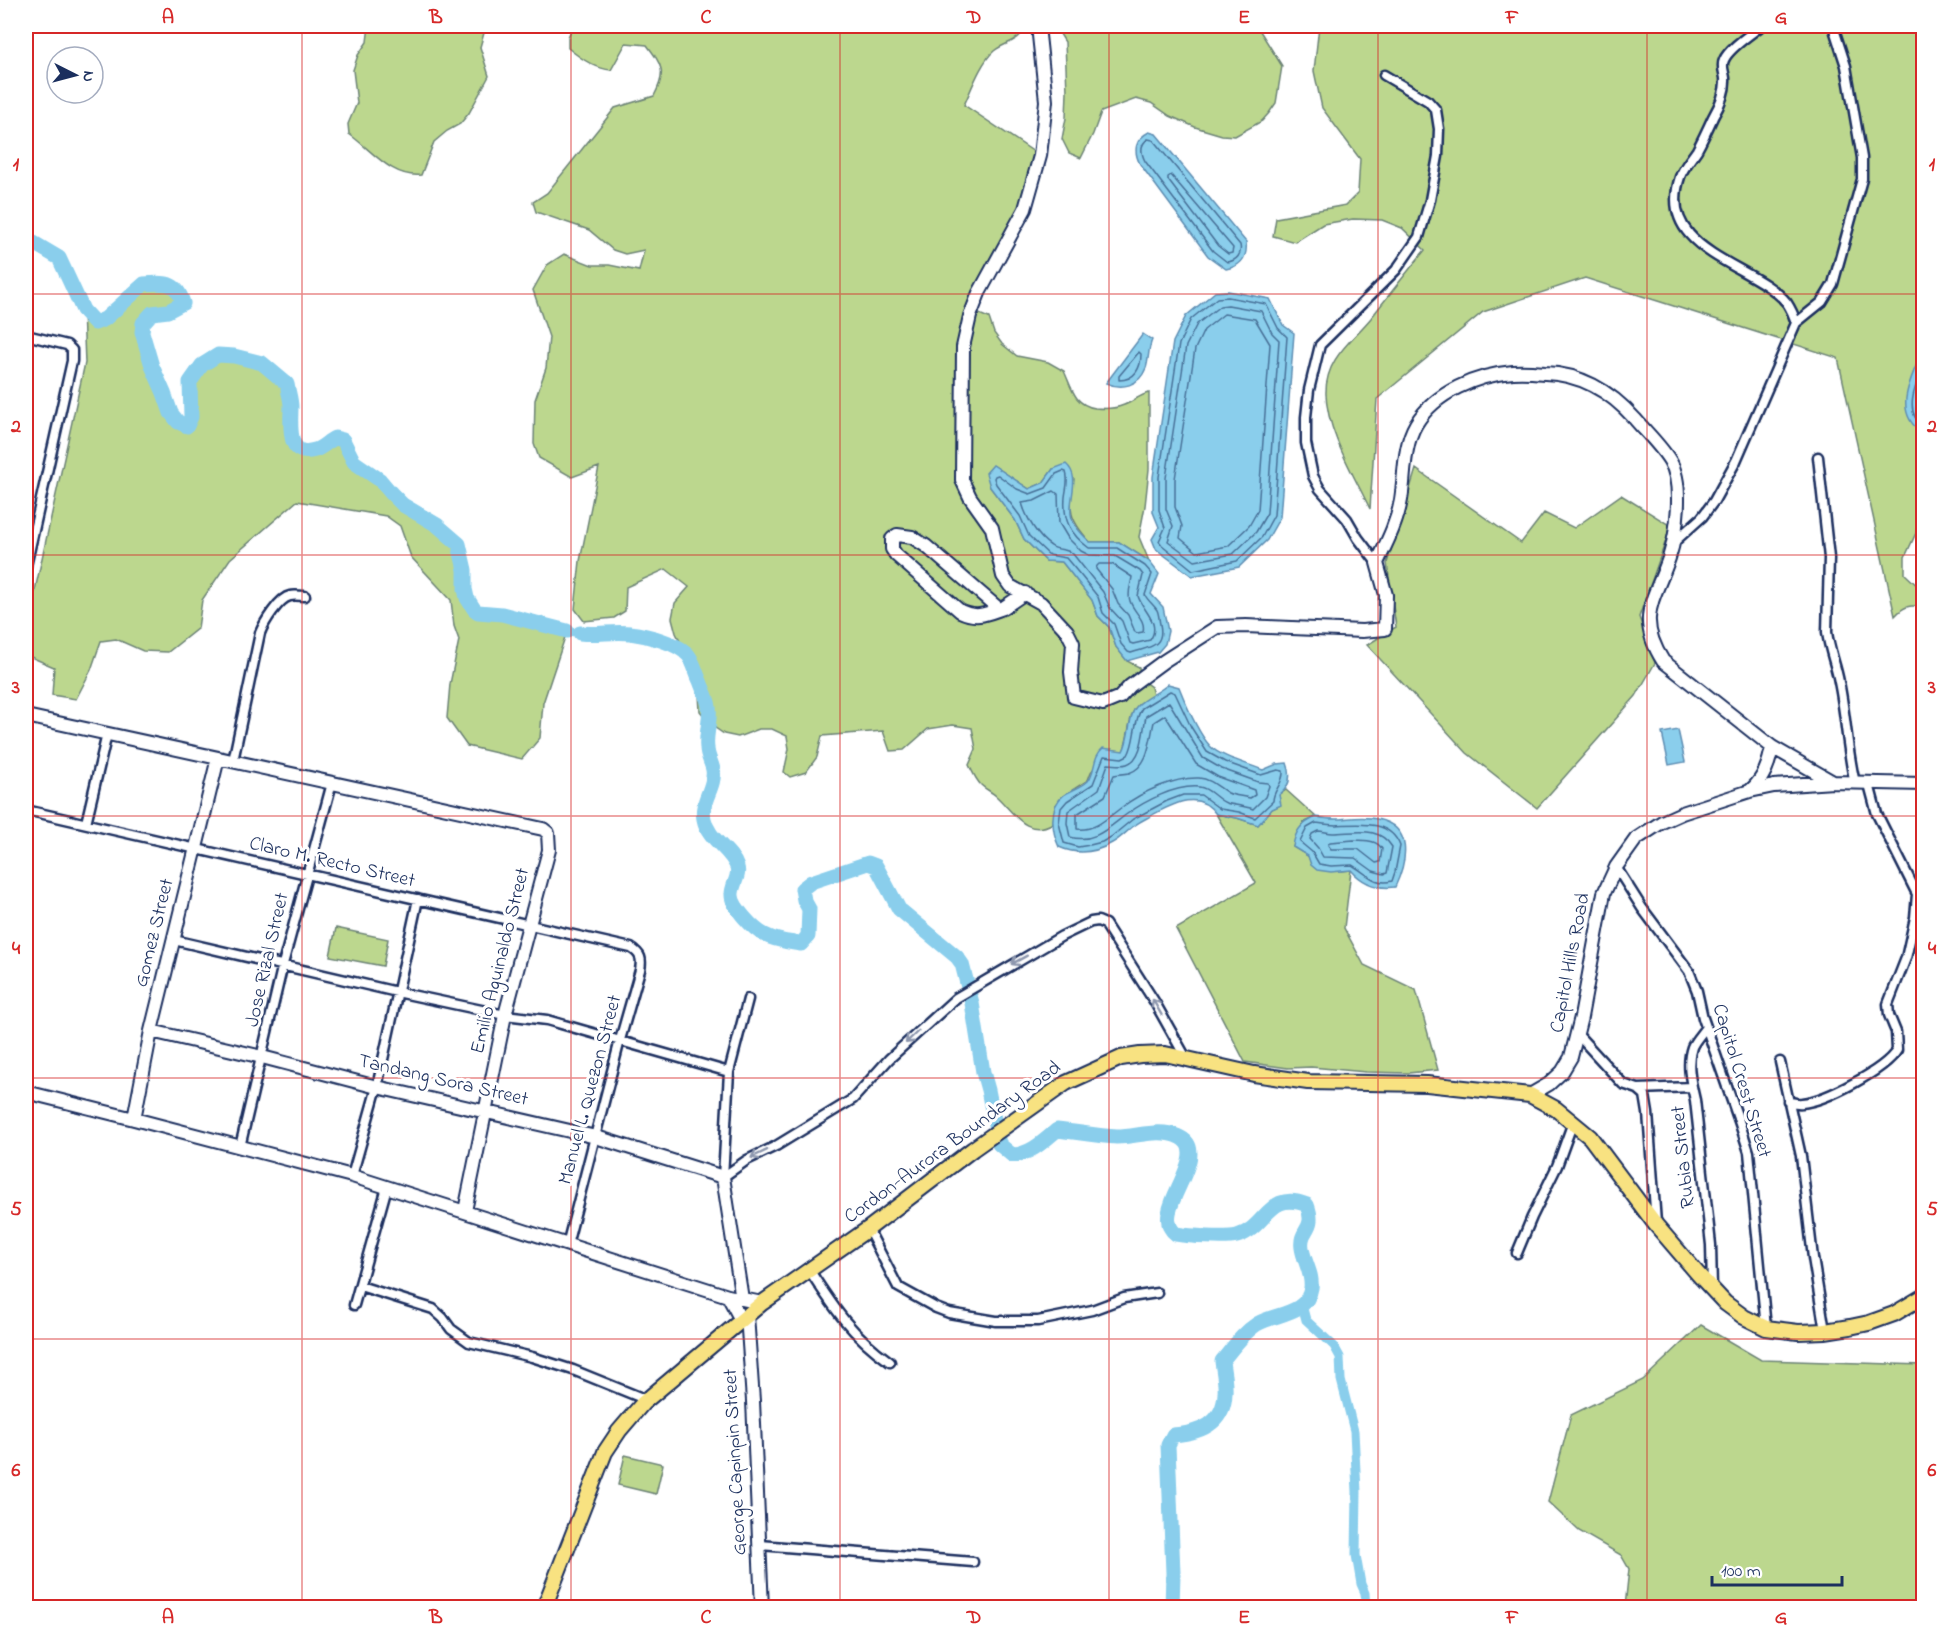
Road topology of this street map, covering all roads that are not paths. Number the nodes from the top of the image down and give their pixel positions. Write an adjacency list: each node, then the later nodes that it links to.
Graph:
1 (1038, 26): 11 (street)
2 (1761, 26): 5 (street)
3 (1833, 26): 5 (street)
4 (1384, 75): 9 (street)
5 (1796, 324): 8 (street)
6 (26, 335): 10 (street)
7 (1818, 457): 21 (street)
8 (1673, 543): 9 (street); 16 (street)
9 (1377, 563): 11 (street)
10 (26, 566)
11 (1025, 593): 13 (street)
12 (305, 596): 18 (street)
13 (999, 609): 13 (street)
14 (26, 716): 15 (street)
15 (107, 734): 17 (street); 26 (street)
16 (1772, 747): 19 (street); 24 (street)
17 (218, 758): 18 (street); 27 (street, Gomez Street)
18 (233, 761): 20 (street)
19 (1833, 782): 21 (street, Capitol Hills Road); 24 (street, Capitol Hills Road)
20 (332, 783): 29 (street, Jose Rizal Street); 32 (street, Emilio Aguinaldo Street)
21 (1855, 783): 22 (street, Capitol Hills Road)
22 (1869, 784): 23 (street, Capitol Hills Road); 30 (street)
23 (1923, 784)
24 (1750, 791): 28 (street, Capitol Hills Road)
25 (26, 810): 26 (street, Claro M. Recto Street)
26 (86, 824): 27 (street, Claro M. Recto Street)
27 (195, 848): 29 (street, Claro M. Recto Street); 33 (street, Gomez Street)
28 (1616, 867): 39 (street, Capitol Crest Street); 41 (street, Capitol Hills Road)
29 (306, 874): 31 (street, Claro M. Recto Street); 35 (street, Jose Rizal Street)
30 (1920, 894): 52 (street)
31 (418, 899): 32 (street, Claro M. Recto Street); 36 (street)
32 (529, 924): 34 (street, Claro M. Recto Street); 38 (street, Emilio Aguinaldo Street)
33 (174, 940): 35 (street); 40 (street, Gomez Street)
34 (631, 948): 42 (street, Manuel L. Quezon Street)
35 (283, 964): 36 (street); 43 (street, Jose Rizal Street)
36 (397, 992): 38 (street); 47 (street)
37 (748, 999): 46 (street)
38 (505, 1015): 42 (street); 53 (street, Emilio Aguinaldo Street)
39 (1706, 1027): 48 (street, Rubia Street); 76 (street, Capitol Crest Street)
40 (151, 1031): 43 (street, Tandang Sora Street); 54 (street, Gomez Street)
41 (1577, 1034): 49 (street); 51 (street, Capitol Hills Road)
42 (620, 1040): 46 (street); 56 (street, Manuel L. Quezon Street)
43 (262, 1057): 47 (street, Tandang Sora Street); 57 (street, Jose Rizal Street)
44 (1186, 1058): 51 (main road, Cordon-Aurora Boundary Road); 59 (street, one-way to 59); 63 (main road, Cordon-Aurora Boundary Road)
45 (1780, 1062): 52 (street)
46 (729, 1072): 59 (street)
47 (377, 1087): 53 (street, Tandang Sora Street); 58 (street)
48 (1692, 1087): 49 (street); 68 (street, Rubia Street)
49 (1638, 1089): 62 (street)
50 (26, 1092): 54 (street)
51 (1530, 1095): 55 (main road, Cordon-Aurora Boundary Road)
52 (1788, 1101): 77 (street)
53 (486, 1111): 56 (street, Tandang Sora Street); 61 (street, Emilio Aguinaldo Street)
54 (134, 1119): 57 (street)
55 (1573, 1122): 62 (main road, Cordon-Aurora Boundary Road); 65 (street)
56 (596, 1137): 59 (street, Tandang Sora Street); 64 (street, Manuel L. Quezon Street)
57 (240, 1147): 58 (street)
58 (352, 1176): 60 (street)
59 (723, 1177): 72 (street)
60 (387, 1187): 61 (street); 67 (street)
61 (465, 1211): 64 (street)
62 (1656, 1225): 68 (main road, Cordon-Aurora Boundary Road)
63 (868, 1230): 66 (main road, Cordon-Aurora Boundary Road); 69 (street)
64 (567, 1245): 70 (street)
65 (1517, 1253)
66 (810, 1271): 73 (main road, Cordon-Aurora Boundary Road); 78 (street)
67 (360, 1286): 74 (street); 79 (street)
68 (1712, 1288): 76 (main road, Cordon-Aurora Boundary Road)
69 (1156, 1293)
70 (728, 1296): 72 (street); 75 (street)
71 (1923, 1296): 77 (main road, Cordon-Aurora Boundary Road)
72 (742, 1299): 73 (street)
73 (762, 1303): 75 (main road, Cordon-Aurora Boundary Road)
74 (354, 1305)
75 (744, 1318): 79 (main road, Cordon-Aurora Boundary Road); 80 (street, George Capinpin Street)
76 (1766, 1328): 77 (main road, Cordon-Aurora Boundary Road)
77 (1825, 1331)
78 (890, 1362)
79 (647, 1400): 82 (main road, Cordon-Aurora Boundary Road)
80 (760, 1545): 81 (street); 83 (street, George Capinpin Street)
81 (974, 1562)
82 (544, 1608)
83 (762, 1608)

